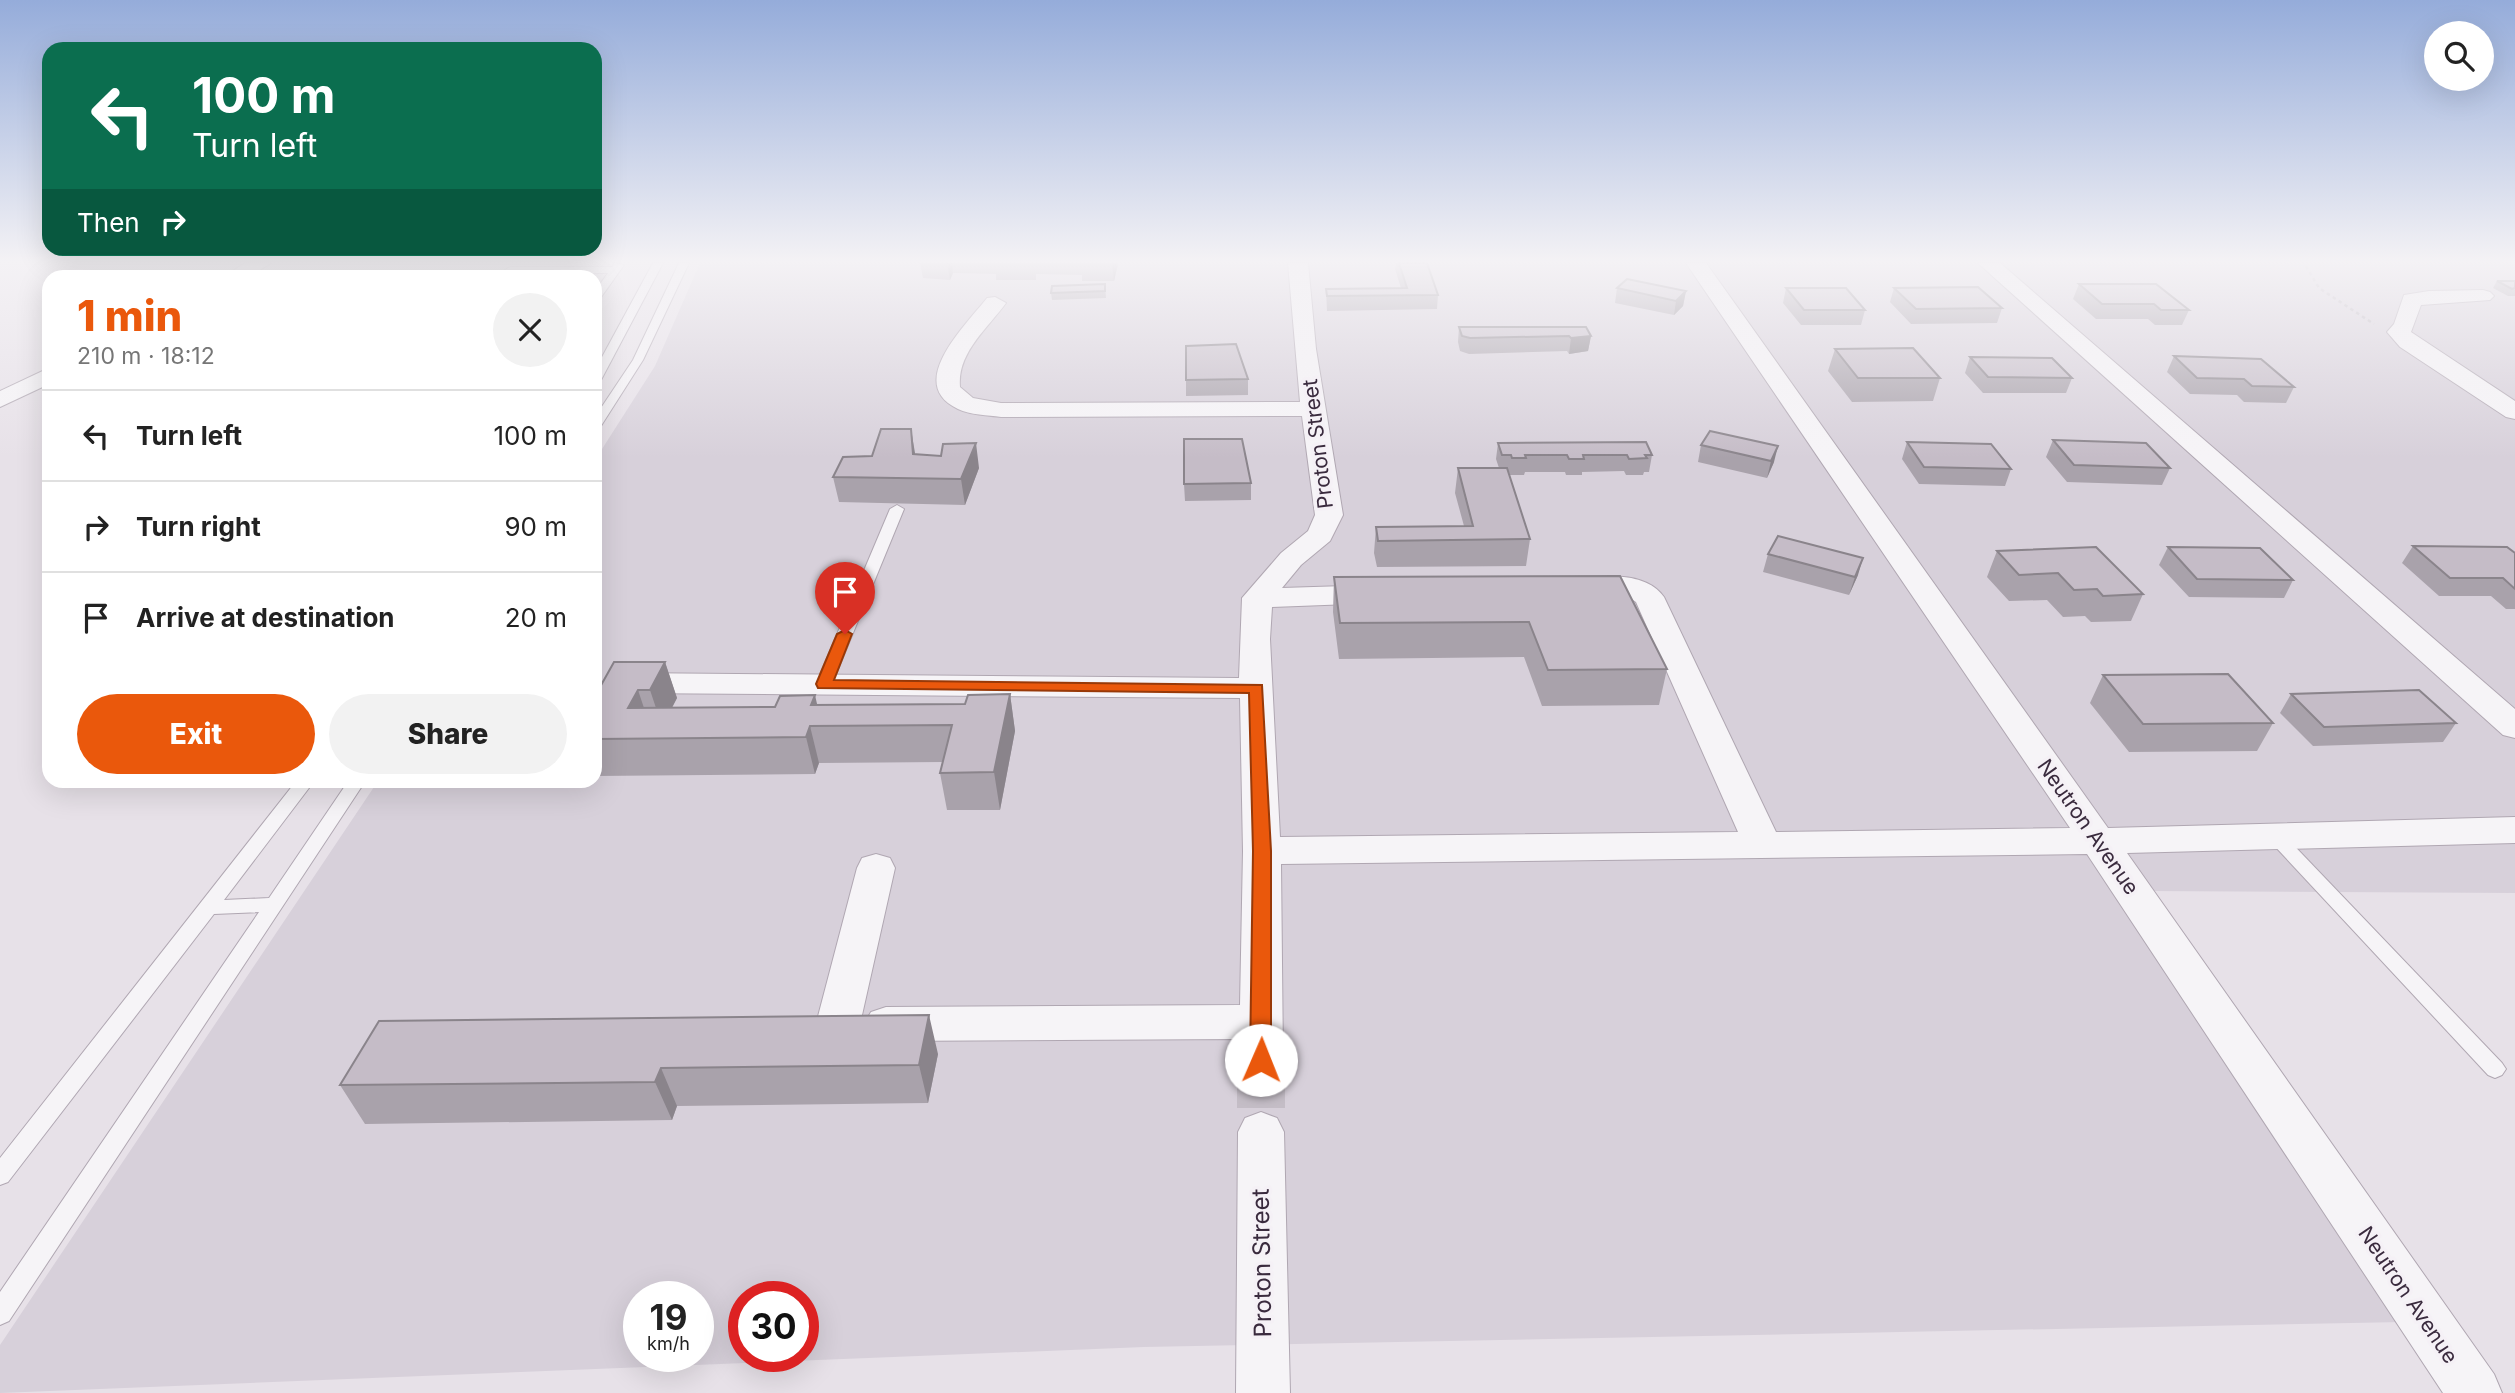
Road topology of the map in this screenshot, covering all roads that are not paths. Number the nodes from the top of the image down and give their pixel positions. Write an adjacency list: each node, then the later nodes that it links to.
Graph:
1 (623, 328): 8 (lane)
2 (653, 328): 13 (lane)
3 (976, 328): 11 (street)
4 (1303, 328): 11 (street, Proton Street)
5 (1741, 328): 26 (street, Neutron Avenue)
6 (2062, 328): 21 (street)
7 (2402, 328): 12 (street)
8 (602, 367)
9 (42, 378): 10 (street)
10 (0, 400)
11 (1315, 409): 17 (street, Proton Street)
12 (2515, 412)
13 (602, 415)
14 (897, 509): 19 (lane)
15 (1557, 588): 27 (street)
16 (1407, 593): 17 (street)
17 (1257, 598): 20 (street)
18 (617, 683): 19 (street)
19 (824, 684): 20 (street)
20 (1256, 688): 28 (street)
21 (2515, 727)
22 (301, 788): 31 (lane)
23 (353, 788): 30 (lane)
24 (2515, 830): 25 (street)
25 (2276, 837): 26 (street); 32 (lane)
26 (2098, 841): 27 (street); 37 (street, Neutron Avenue)
27 (1763, 845): 28 (street)
28 (1262, 851): 29 (street)
29 (876, 868)
30 (274, 905): 31 (lane); 35 (lane)
31 (210, 907): 34 (lane)
32 (2495, 1069)
33 (1261, 1132): 36 (street, Proton Street)
34 (0, 1175)
35 (0, 1313)
36 (1263, 1393)
37 (2475, 1393)

